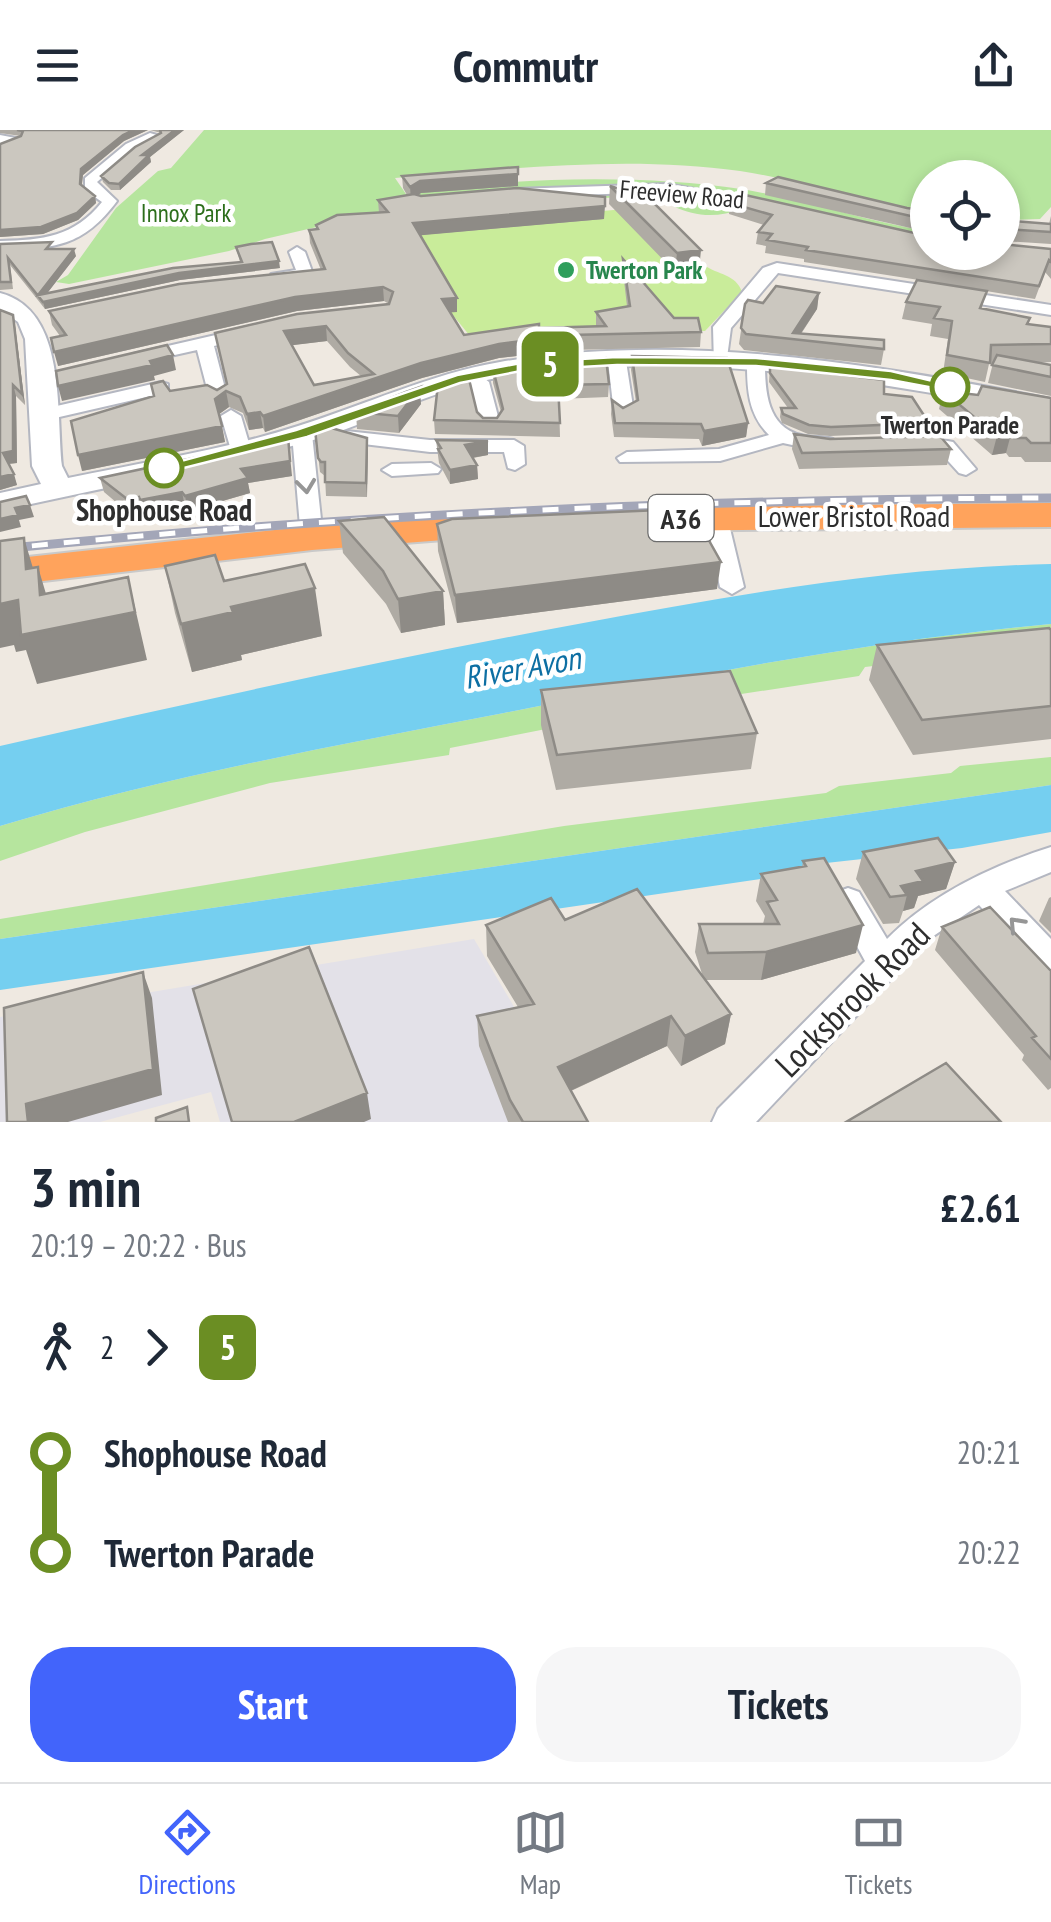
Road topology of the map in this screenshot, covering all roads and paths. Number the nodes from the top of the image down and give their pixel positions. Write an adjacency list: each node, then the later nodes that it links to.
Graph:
1 (154, 136): 4 (street)
2 (491, 195): 3 (street, Freeview Road)
3 (794, 209)
4 (0, 245)
5 (297, 252): 7 (street)
6 (329, 271): 7 (street)
7 (305, 274): 8 (street)
8 (254, 280)
9 (0, 300): 22 (street)
10 (1051, 310): 13 (street)
11 (266, 328): 12 (street)
12 (204, 344): 16 (street); 19 (street)
13 (720, 360): 14 (street); 15 (street)
14 (617, 361): 17 (street); 21 (street)
15 (756, 362): 20 (street); 26 (street)
16 (114, 364)
17 (472, 375): 24 (street); 25 (street)
18 (160, 388): 22 (street)
19 (218, 396)
20 (1047, 407)
21 (624, 413)
22 (42, 415): 35 (street)
23 (231, 416): 29 (street)
24 (490, 424)
25 (310, 431): 29 (street); 32 (street); 41 (street, one-way to 41)
26 (782, 437): 28 (street); 30 (street)
27 (892, 442): 33 (street)
28 (852, 443)
29 (241, 450): 35 (street)
30 (627, 458)
31 (515, 464): 32 (street)
32 (432, 465): 34 (street)
33 (966, 469)
34 (392, 470)
35 (64, 487): 36 (street)
36 (0, 502)
37 (1051, 515): 38 (highway, Lower Bristol Road / A36)
38 (716, 516): 39 (highway, Lower Bristol Road / A36); 43 (street)
39 (604, 520)
40 (531, 524): 41 (highway)
41 (312, 538): 42 (highway)
42 (0, 573)
43 (732, 588)
44 (1051, 860): 46 (street, Locksbrook Road)
45 (833, 875): 48 (street)
46 (982, 887): 47 (street, one-way to 46); 48 (street, Locksbrook Road)
47 (1051, 961)
48 (883, 962): 49 (street, Locksbrook Road)
49 (731, 1122)

